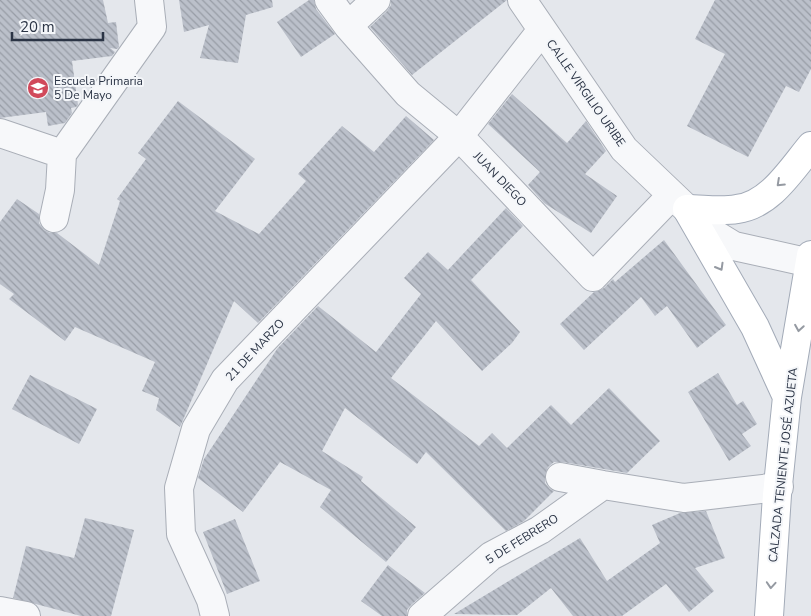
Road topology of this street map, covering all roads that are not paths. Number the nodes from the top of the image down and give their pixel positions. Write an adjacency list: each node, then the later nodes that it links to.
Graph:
1 (149, 0): 10 (street)
2 (328, 0): 5 (street, JUAN DIEGO)
3 (376, 0): 5 (street)
4 (522, 0): 6 (street, CALLE VIRGILIO URIBE)
5 (348, 26): 8 (street, JUAN DIEGO)
6 (542, 30): 8 (street, 21 DE MARZO); 11 (street, CALLE VIRGILIO URIBE)
7 (0, 133): 10 (street)
8 (459, 136): 11 (street, JUAN DIEGO); 20 (street, 21 DE MARZO)
9 (811, 146): 11 (main road, one-way to 11)
10 (62, 154): 12 (street)
11 (680, 202): 13 (street, CALLE VIRGILIO URIBE); 14 (main road, one-way to 14)
12 (54, 218)
13 (810, 260): 14 (main road, CALZADA TENIENTE JOSÉ AZUETA, one-way to 14)
14 (787, 397): 17 (main road, CALZADA TENIENTE JOSÉ AZUETA)
15 (560, 477): 16 (street)
16 (603, 485): 17 (street); 21 (street, 5 DE FEBRERO)
17 (779, 487): 22 (main road, CALZADA TENIENTE JOSÉ AZUETA, one-way to 22)
18 (0, 611): 19 (street)
19 (26, 616)
20 (215, 616)
21 (422, 616)
22 (769, 616)

